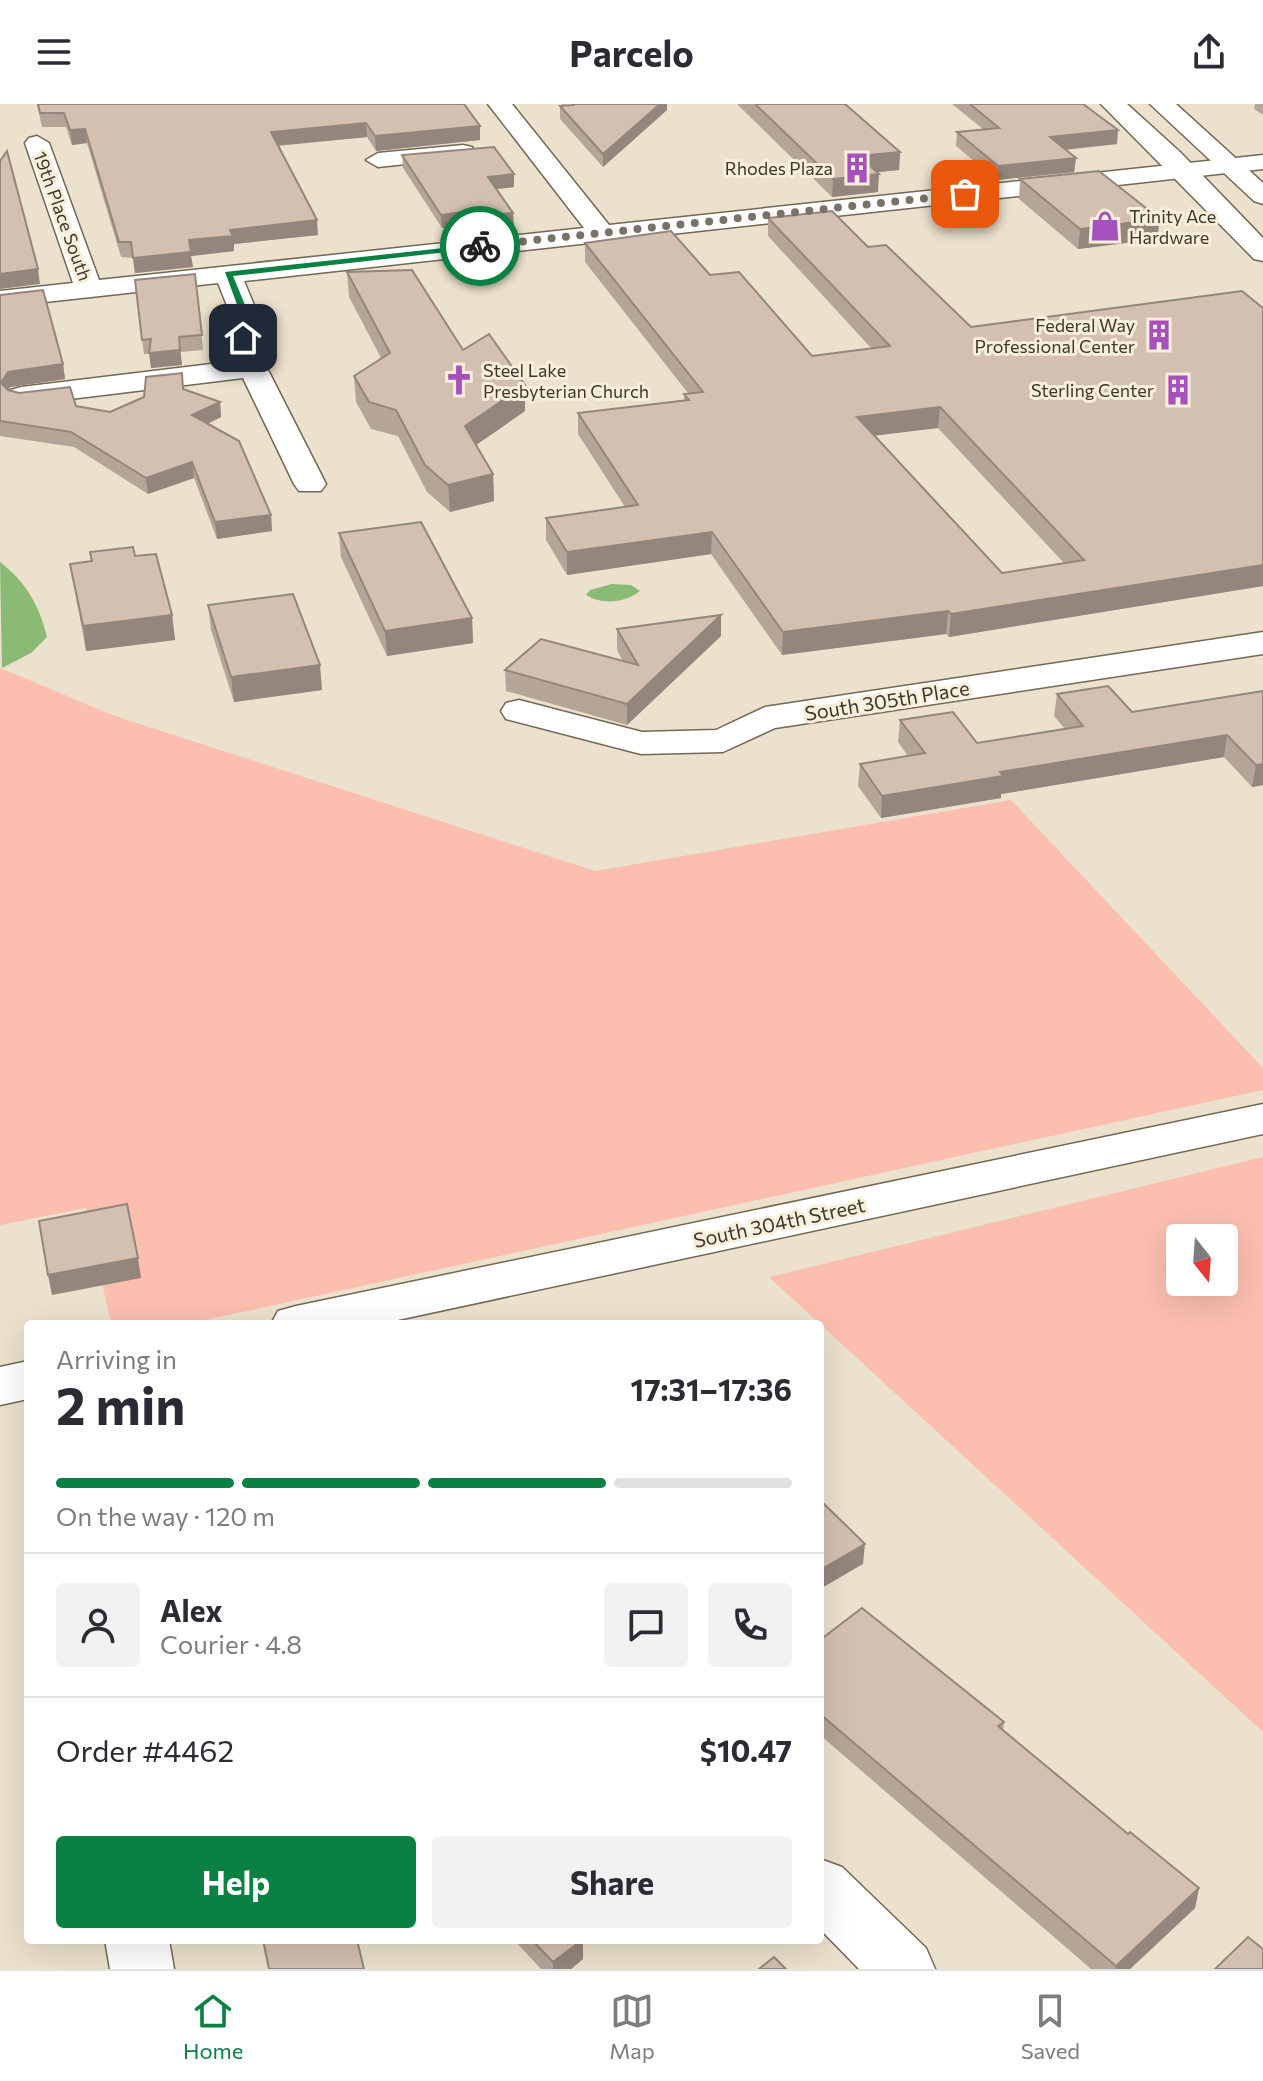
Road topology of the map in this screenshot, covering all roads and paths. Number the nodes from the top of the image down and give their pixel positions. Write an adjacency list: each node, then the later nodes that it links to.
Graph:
1 (500, 104): 5 (street)
2 (1113, 104): 9 (street)
3 (1162, 104): 8 (street)
4 (37, 143): 14 (street, 19th Place South)
5 (533, 146): 6 (street); 11 (street)
6 (378, 160)
7 (1263, 162): 8 (street)
8 (1230, 165): 9 (street); 10 (street)
9 (1184, 170): 11 (street); 12 (street)
10 (1263, 196)
11 (602, 233): 13 (street)
12 (1263, 253)
13 (228, 274): 14 (street); 16 (street)
14 (89, 289): 15 (street)
15 (0, 299)
16 (253, 368): 17 (street); 18 (street)
17 (21, 396)
18 (310, 484)
19 (1263, 643): 20 (street, South 305th Place)
20 (519, 711)
21 (1263, 1119): 22 (street, South 304th Street)
22 (315, 1320)
23 (24, 1381): 24 (street)
24 (0, 1386)
25 (824, 1891): 28 (street)
26 (138, 1944): 27 (street)
27 (142, 1969)
28 (903, 1969)

